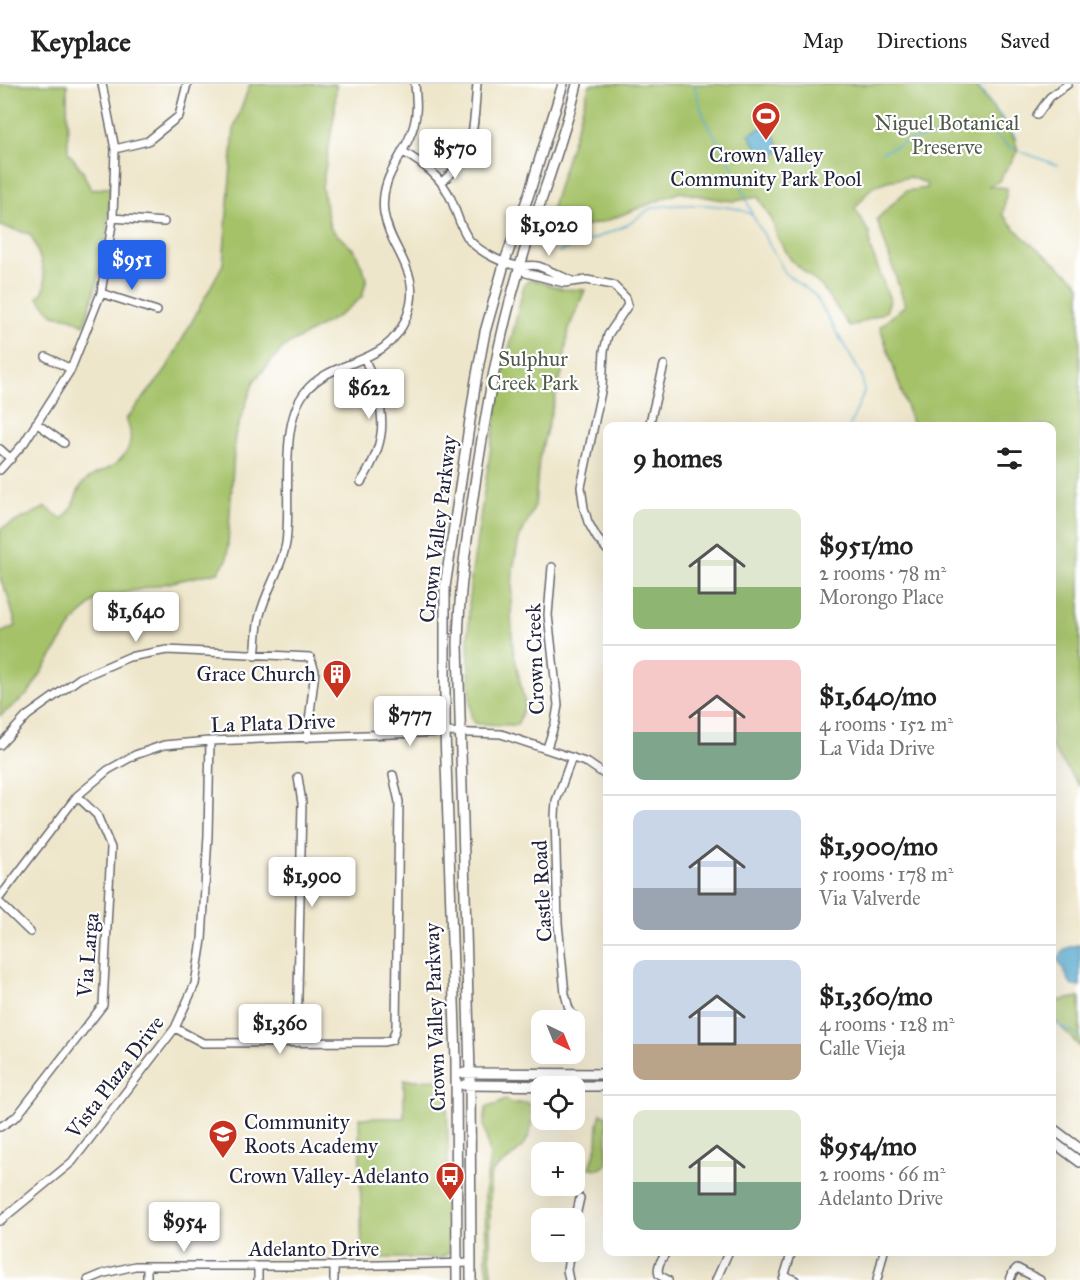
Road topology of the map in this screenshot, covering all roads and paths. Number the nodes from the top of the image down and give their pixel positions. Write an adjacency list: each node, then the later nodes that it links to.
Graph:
1 (102, 84): 9 (street)
2 (186, 84): 9 (street)
3 (415, 84): 10 (street)
4 (477, 84): 11 (street)
5 (562, 84): 14 (main road, Crown Valley Parkway)
6 (577, 84): 15 (main road, Crown Valley Parkway)
7 (1068, 84): 8 (street)
8 (1037, 114)
9 (115, 149): 12 (street)
10 (402, 151): 11 (street); 19 (street)
11 (442, 182): 14 (street)
12 (113, 218): 13 (street); 16 (street)
13 (164, 222)
14 (505, 261): 15 (street); 32 (main road, Crown Valley Parkway)
15 (520, 267): 29 (street); 33 (main road, Crown Valley Parkway)
16 (101, 293): 17 (street); 21 (street)
17 (157, 311)
18 (46, 357): 21 (street)
19 (365, 359): 28 (street); 31 (street)
20 (664, 365): 22 (street)
21 (71, 369): 23 (street)
22 (650, 422)
23 (36, 423): 24 (street); 26 (street)
24 (64, 443)
25 (0, 449): 26 (street)
26 (11, 459): 27 (street)
27 (0, 470)
28 (361, 482)
29 (603, 545)
30 (552, 567): 37 (street, Crown Creek)
31 (255, 656): 34 (street); 36 (street)
32 (445, 732): 33 (street, La Plata Drive); 34 (street, La Plata Drive); 49 (main road, Crown Valley Parkway)
33 (460, 732): 37 (street, La Plata Drive); 50 (main road, Crown Valley Parkway)
34 (307, 738): 35 (street, La Plata Drive)
35 (210, 741): 42 (street, La Plata Drive); 47 (street, Vista Plaza Drive)
36 (0, 745)
37 (547, 748): 38 (street, La Plata Drive)
38 (572, 757): 39 (street, La Plata Drive); 46 (street, Castle Road)
39 (603, 772)
40 (393, 775): 48 (street)
41 (298, 777): 48 (street)
42 (77, 796): 43 (street, La Plata Drive); 57 (street, Via Larga)
43 (0, 897)
44 (0, 903): 45 (street)
45 (30, 932)
46 (570, 1010)
47 (175, 1028): 48 (street); 64 (street, Vista Plaza Drive)
48 (297, 1042)
49 (456, 1073): 50 (main road); 52 (main road, Crown Valley Parkway)
50 (470, 1073): 51 (main road); 53 (main road, Crown Valley Parkway)
51 (603, 1074)
52 (456, 1085): 53 (main road); 70 (main road, Crown Valley Parkway)
53 (470, 1086): 54 (main road); 71 (main road, Crown Valley Parkway)
54 (531, 1086)
55 (585, 1086): 56 (main road)
56 (603, 1086)
57 (0, 1127)
58 (1056, 1132): 60 (main road)
59 (1056, 1144): 61 (main road)
60 (1080, 1149)
61 (1080, 1162)
62 (580, 1198): 63 (street)
63 (578, 1208)
64 (0, 1221)
65 (664, 1256): 83 (street)
66 (727, 1256): 84 (street)
67 (791, 1256): 75 (street)
68 (883, 1256): 86 (street)
69 (568, 1262): 82 (street)
70 (457, 1263): 71 (street, Adelanto Drive); 74 (street, Adelanto Drive); 80 (main road, Crown Valley Parkway)
71 (471, 1263): 81 (main road, Crown Valley Parkway)
72 (147, 1266): 73 (street, Adelanto Drive); 76 (street, Adelanto Drive); 77 (street)
73 (258, 1266): 74 (street, Adelanto Drive); 78 (street)
74 (334, 1266): 79 (street)
75 (784, 1278): 85 (street)
76 (88, 1280)
77 (147, 1280)
78 (258, 1280)
79 (334, 1280)
80 (457, 1280)
81 (471, 1280)
82 (569, 1280)
83 (668, 1280)
84 (716, 1280)
85 (795, 1280)
86 (877, 1280)
87 (1010, 1280): 88 (street)
88 (1040, 1280)

